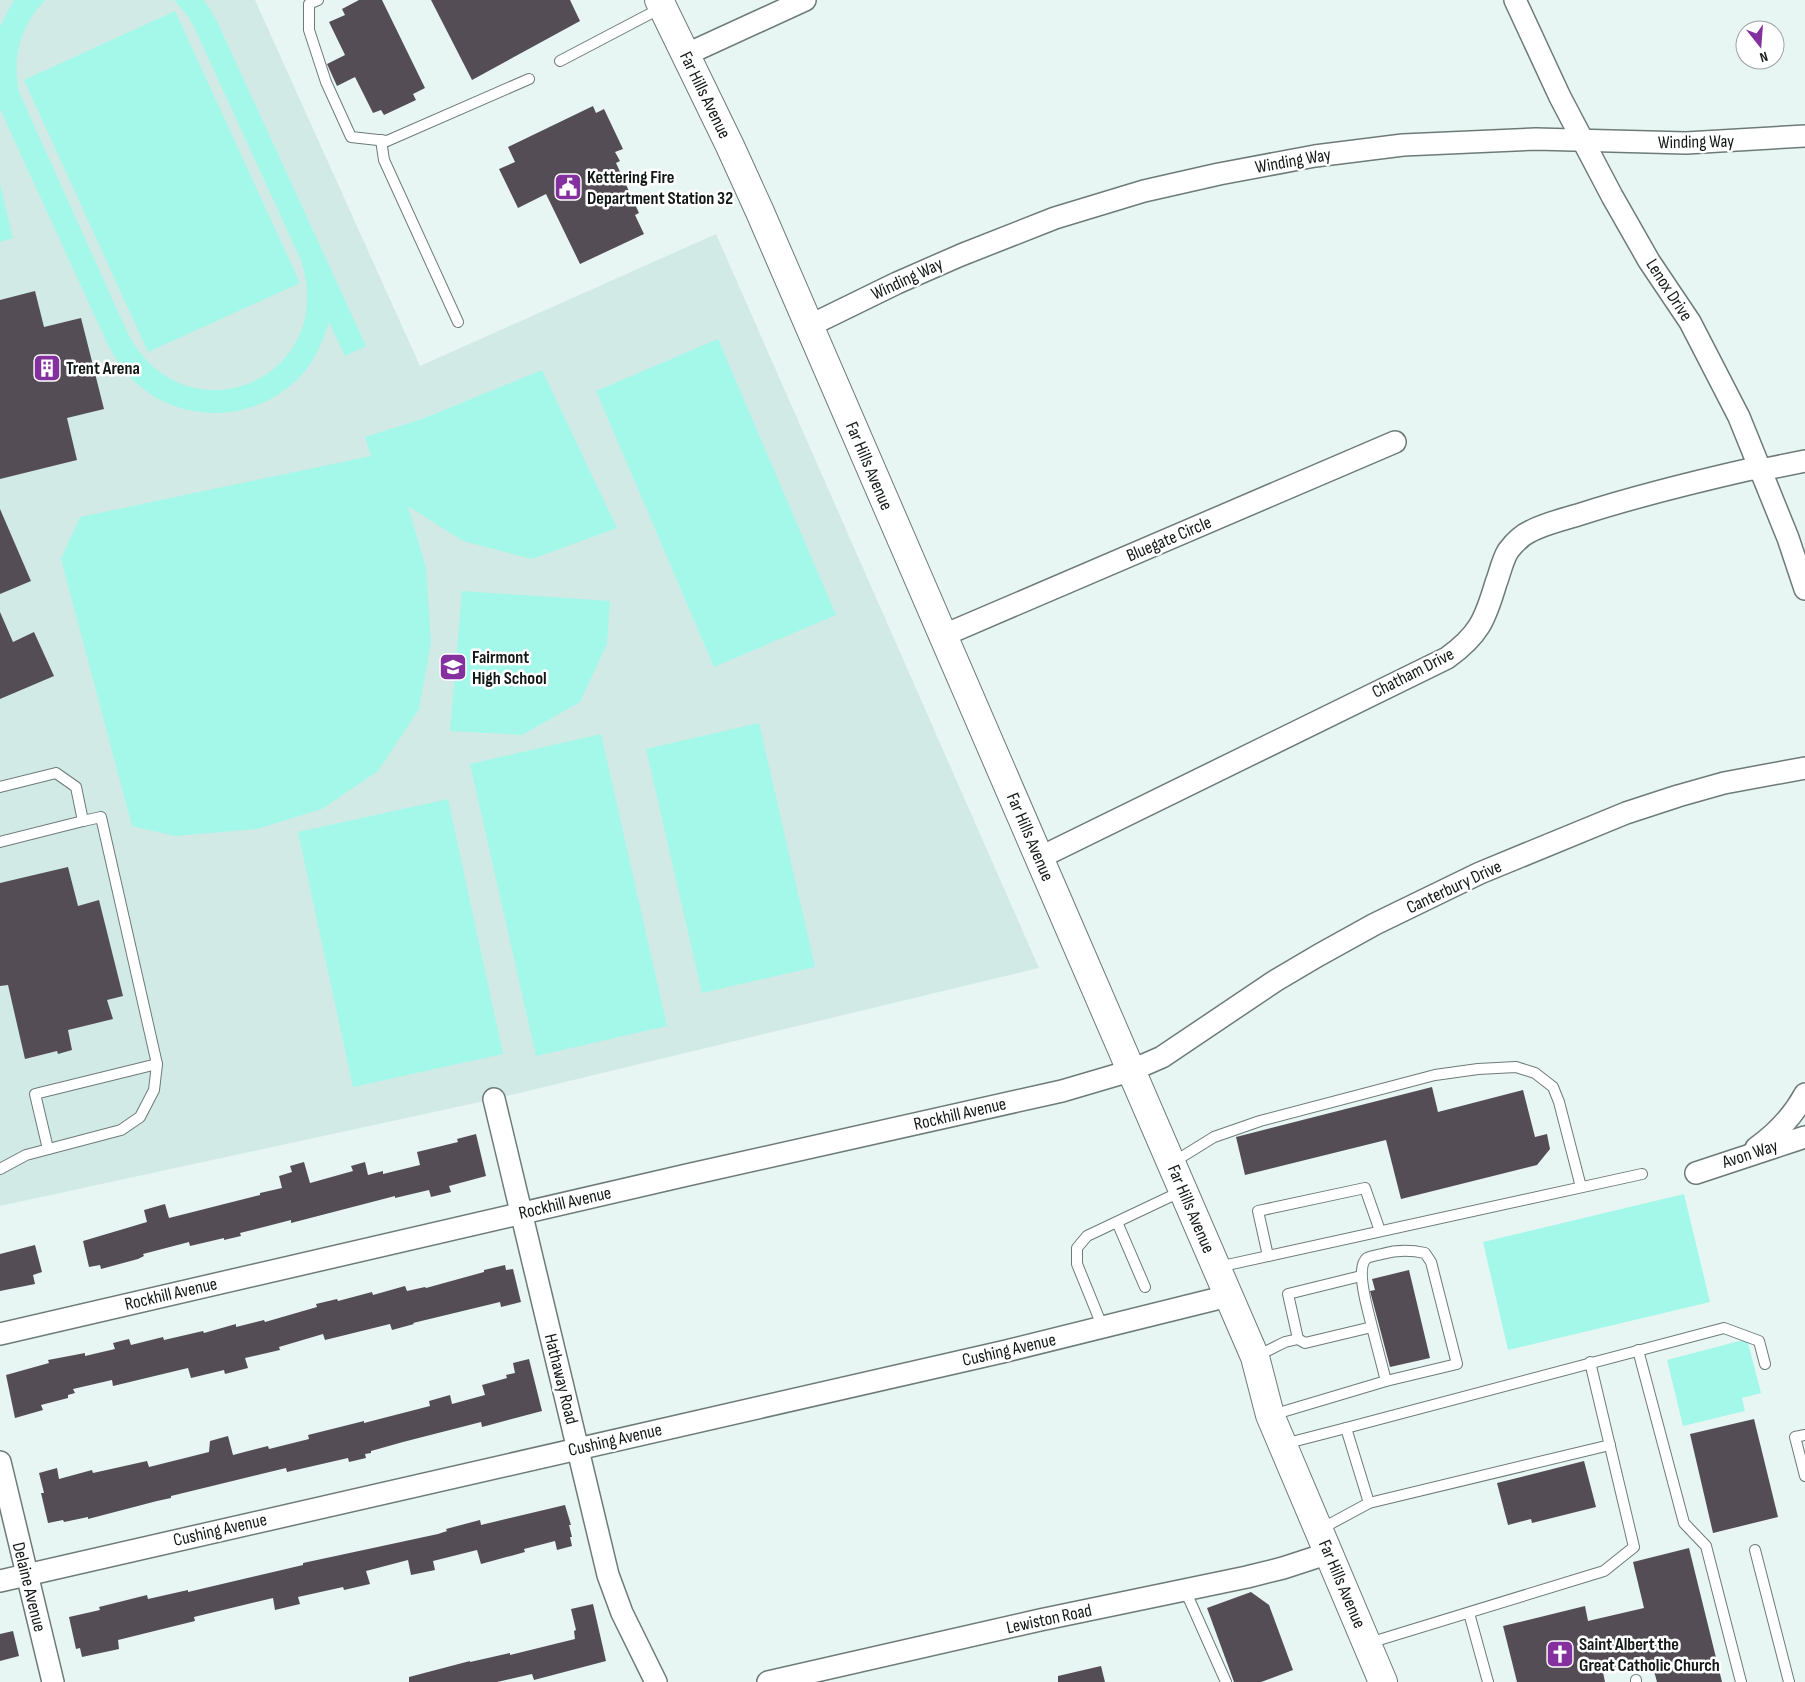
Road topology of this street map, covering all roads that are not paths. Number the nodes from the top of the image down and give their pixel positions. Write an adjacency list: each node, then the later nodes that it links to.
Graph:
1 (805, 0): 5 (street)
2 (1514, 0): 10 (street, Lenox Drive)
3 (311, 2): 9 (lane)
4 (661, 4): 5 (main road, Far Hills Avenue); 6 (lane)
5 (685, 55): 12 (main road, Far Hills Avenue)
6 (560, 61)
7 (529, 79): 9 (lane)
8 (1805, 136): 10 (street, Winding Way)
9 (381, 140): 11 (lane)
10 (1584, 141): 12 (street, Winding Way); 15 (street, Lenox Drive)
11 (458, 322)
12 (809, 326): 17 (main road, Far Hills Avenue)
13 (1396, 442): 17 (street, Bluegate Circle)
14 (1805, 461): 15 (street, Chatham Drive)
15 (1761, 470): 16 (street, Lenox Drive); 22 (street, Chatham Drive)
16 (1805, 589)
17 (942, 636): 22 (main road, Far Hills Avenue)
18 (1805, 768): 24 (street, Canterbury Drive)
19 (0, 787): 20 (lane)
20 (83, 821): 21 (lane); 23 (lane)
21 (0, 842)
22 (1039, 858): 24 (main road, Far Hills Avenue)
23 (157, 1064): 28 (lane); 28 (lane)
24 (1130, 1071): 30 (main road, Far Hills Avenue); 36 (street, Rockhill Avenue)
25 (1805, 1094): 29 (street)
26 (494, 1099): 36 (street, Hathaway Road)
27 (1805, 1137): 29 (street, Avon Way)
28 (48, 1148): 31 (lane)
29 (1746, 1156): 32 (street, Avon Way)
30 (1171, 1164): 34 (lane); 35 (main road, Far Hills Avenue)
31 (0, 1169)
32 (1696, 1173)
33 (1642, 1174): 34 (lane)
34 (1582, 1187): 38 (lane)
35 (1183, 1191): 37 (lane); 40 (main road, Far Hills Avenue)
36 (522, 1214): 46 (street, Rockhill Avenue); 58 (street, Hathaway Road)
37 (1117, 1222): 42 (lane); 45 (lane)
38 (1380, 1231): 39 (lane); 39 (lane)
39 (1268, 1256): 40 (lane)
40 (1216, 1267): 43 (main road, Far Hills Avenue)
41 (1361, 1276): 44 (lane); 47 (lane); 52 (lane)
42 (1145, 1287)
43 (1228, 1296): 45 (street, Cushing Avenue); 49 (main road, Far Hills Avenue)
44 (1372, 1327): 47 (lane); 52 (lane)
45 (1103, 1328): 58 (street, Cushing Avenue)
46 (0, 1334)
47 (1298, 1339): 49 (lane)
48 (1638, 1350): 50 (lane); 51 (lane); 75 (lane)
49 (1255, 1357): 53 (main road, Far Hills Avenue)
50 (1590, 1362): 54 (lane); 57 (lane)
51 (1765, 1364)
52 (1386, 1381): 53 (lane)
53 (1270, 1415): 56 (main road, Far Hills Avenue)
54 (1346, 1428): 56 (lane); 61 (lane)
55 (1805, 1435): 60 (lane)
56 (1282, 1444): 62 (main road, Far Hills Avenue)
57 (1610, 1445): 61 (lane); 67 (lane)
58 (578, 1448): 64 (street, Cushing Avenue); 70 (street, Hathaway Road)
59 (0, 1462): 64 (street, Delaine Avenue)
60 (1805, 1476)
61 (1369, 1503): 62 (lane)
62 (1324, 1542): 66 (street, Lewiston Road); 68 (main road, Far Hills Avenue)
63 (1754, 1550): 76 (lane)
64 (26, 1575): 65 (street, Cushing Avenue); 69 (street, Delaine Avenue)
65 (0, 1581)
66 (1185, 1590): 71 (street, Lewiston Road); 72 (lane)
67 (1469, 1613): 68 (lane); 74 (lane)
68 (1368, 1644): 73 (main road, Far Hills Avenue)
69 (53, 1682)
70 (656, 1682)
71 (768, 1682)
72 (1226, 1682)
73 (1383, 1682)
74 (1488, 1682)
75 (1741, 1682)
76 (1789, 1682)

